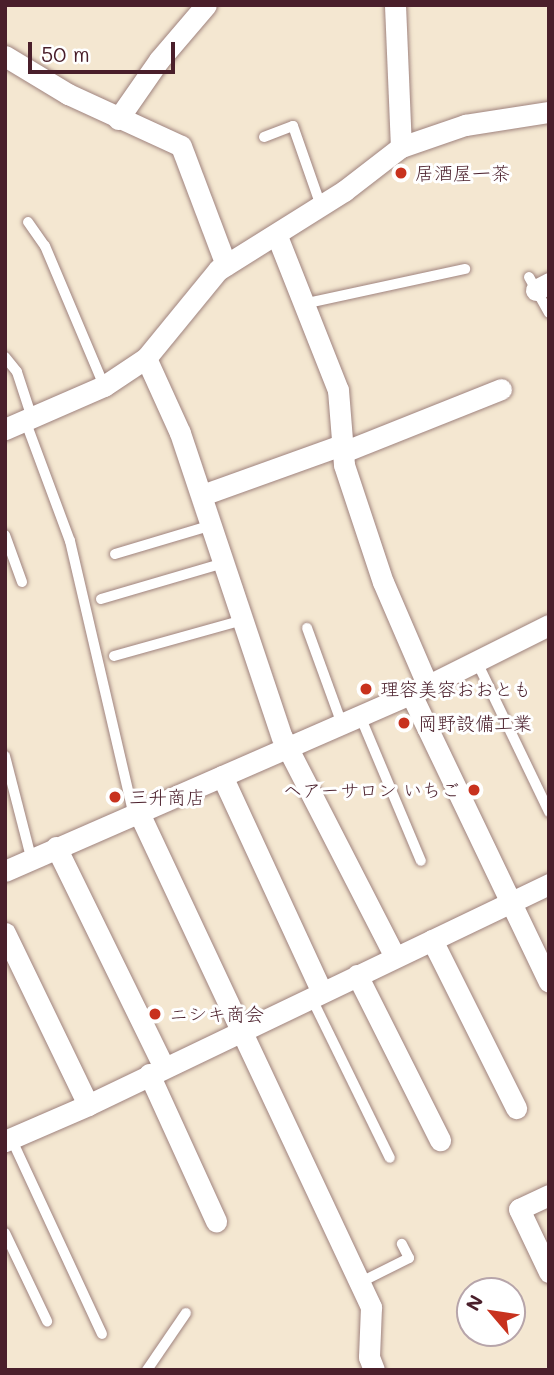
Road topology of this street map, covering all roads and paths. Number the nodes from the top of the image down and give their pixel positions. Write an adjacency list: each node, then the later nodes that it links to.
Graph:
1 (206, 5): 5 (street)
2 (394, 5): 7 (street)
3 (5, 56): 5 (street)
4 (549, 112): 7 (street)
5 (118, 119): 11 (street)
6 (264, 137): 8 (lane)
7 (401, 147): 8 (street)
8 (321, 207): 10 (street)
9 (28, 222): 18 (lane)
10 (277, 236): 11 (street); 14 (street)
11 (226, 265): 17 (street)
12 (465, 269): 14 (lane)
13 (538, 283): 15 (lane)
14 (303, 304): 22 (street)
15 (549, 313)
16 (5, 357): 20 (lane)
17 (146, 358): 18 (street); 23 (street)
18 (104, 386): 20 (street)
19 (501, 389): 22 (street)
20 (29, 419): 21 (street); 41 (lane)
21 (5, 429)
22 (342, 449): 23 (street); 35 (street)
23 (202, 495): 24 (street)
24 (212, 525): 26 (lane); 27 (street)
25 (5, 535): 28 (lane)
26 (115, 554)
27 (224, 563): 29 (lane); 30 (street)
28 (22, 582)
29 (102, 598)
30 (243, 620): 33 (lane); 37 (street)
31 (549, 625): 34 (street)
32 (307, 628): 36 (lane)
33 (114, 656)
34 (475, 659): 35 (street); 40 (lane)
35 (419, 689): 36 (street); 47 (street)
36 (351, 720): 37 (street); 44 (lane)
37 (288, 748): 39 (street); 50 (street)
38 (5, 756): 43 (lane)
39 (222, 776): 41 (street); 53 (street)
40 (549, 813)
41 (136, 814): 42 (street); 54 (street)
42 (56, 847): 43 (street); 55 (street)
43 (32, 857): 45 (street)
44 (421, 861)
45 (5, 871)
46 (549, 884): 47 (street)
47 (510, 902): 49 (street); 52 (street)
48 (5, 933): 56 (street)
49 (432, 940): 50 (street); 57 (street)
50 (395, 957): 51 (street)
51 (357, 975): 53 (street); 59 (street)
52 (549, 982)
53 (316, 995): 54 (street); 60 (lane)
54 (239, 1031): 55 (street); 66 (street)
55 (157, 1070): 56 (street); 62 (street)
56 (88, 1105): 58 (street)
57 (516, 1108)
58 (8, 1140): 69 (lane)
59 (440, 1140)
60 (390, 1158)
61 (549, 1195): 65 (street)
62 (216, 1221)
63 (5, 1233): 68 (lane)
64 (402, 1244): 66 (lane)
65 (549, 1272)
66 (359, 1283): 71 (street)
67 (186, 1312): 70 (lane)
68 (47, 1321)
69 (102, 1334)
70 (147, 1370)
71 (374, 1370)

